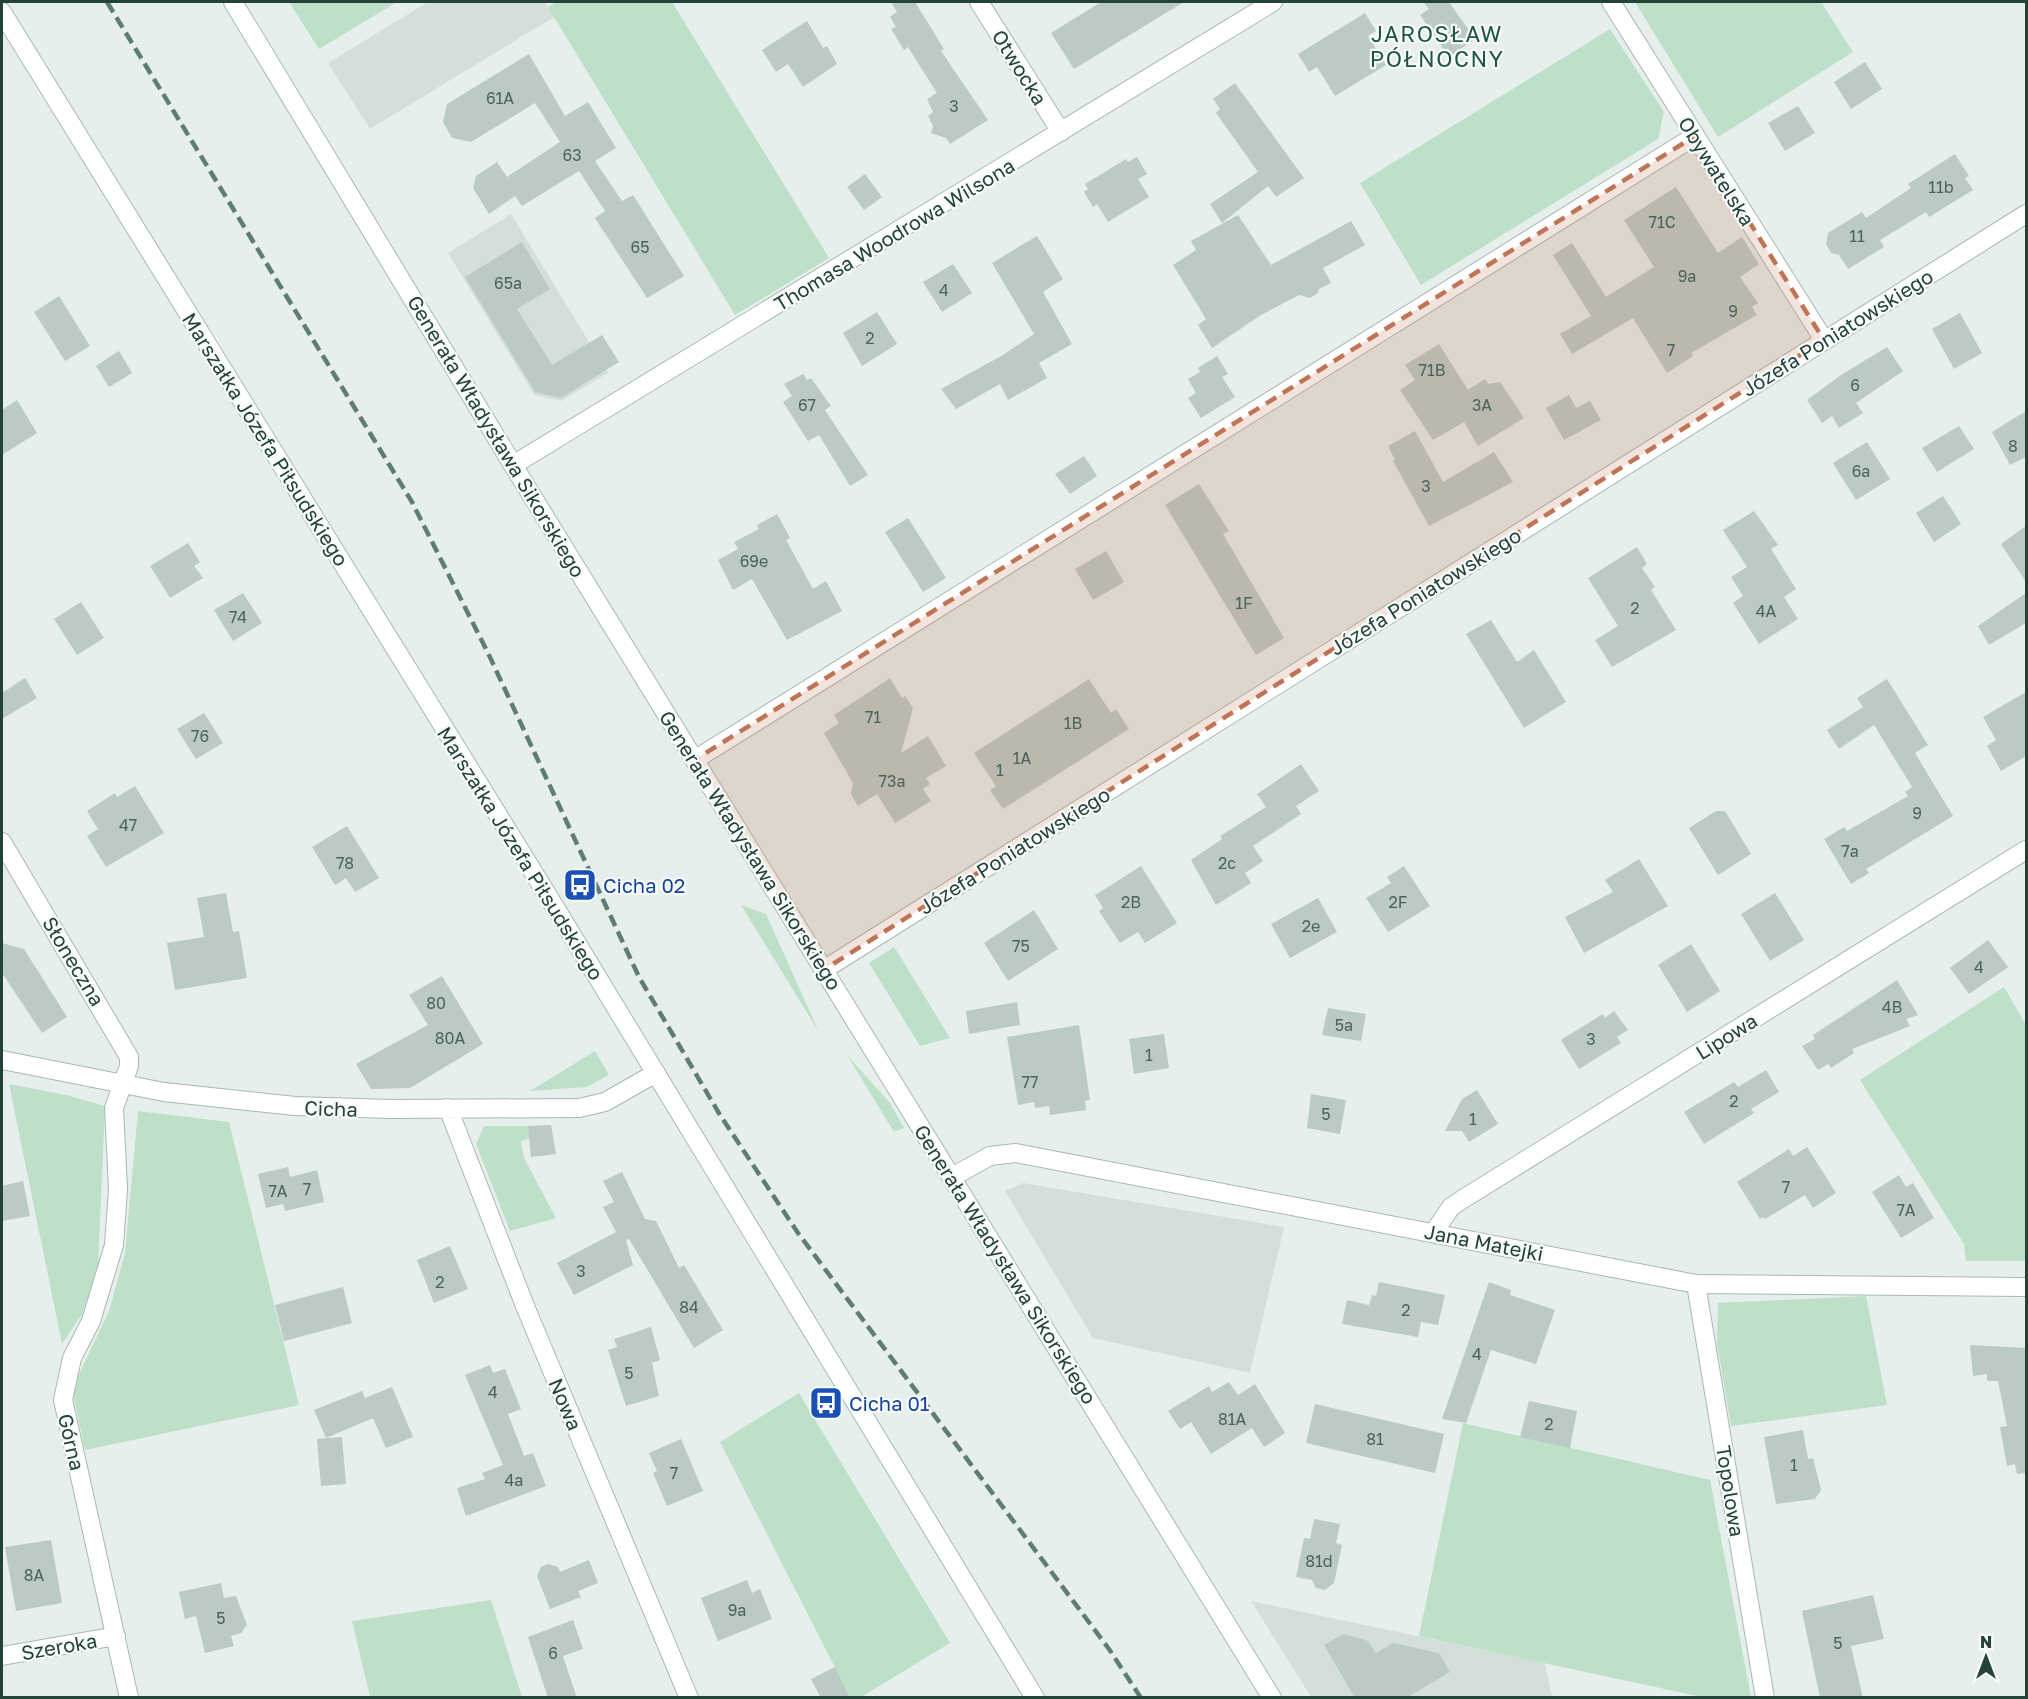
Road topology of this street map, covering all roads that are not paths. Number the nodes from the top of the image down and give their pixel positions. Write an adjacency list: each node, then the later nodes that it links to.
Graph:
1 (233, 2): 10 (street, Generała Władysława Sikorskiego)
2 (979, 2): 6 (street, Otwocka)
3 (1611, 2): 7 (street, Obywatelska)
4 (1264, 4): 6 (street, Thomasa Woodrowa Wilsona)
5 (2, 12): 16 (street, Marszałka Józefa Piłsudskiego)
6 (1061, 132): 10 (street, Thomasa Woodrowa Wilsona)
7 (1695, 136): 9 (street, Obywatelska); 11 (street)
8 (2026, 214): 9 (street, Józefa Poniatowskiego)
9 (1824, 340): 14 (street, Józefa Poniatowskiego)
10 (513, 465): 11 (street, Generała Władysława Sikorskiego)
11 (696, 759): 14 (street, Generała Władysława Sikorskiego)
12 (2, 842): 17 (street, Słoneczna)
13 (2026, 850): 20 (street, Lipowa)
14 (825, 969): 19 (street, Generała Władysława Sikorskiego)
15 (2, 1060): 17 (street, Cicha)
16 (656, 1073): 18 (street, Cicha); 27 (street, Marszałka Józefa Piłsudskiego)
17 (122, 1084): 18 (street, Cicha); 23 (street, Górna)
18 (448, 1108): 26 (street, Nowa)
19 (952, 1177): 20 (street, Jana Matejki); 28 (street, Generała Władysława Sikorskiego)
20 (1434, 1232): 21 (street, Jana Matejki)
21 (1696, 1284): 22 (street, Jana Matejki); 29 (street, Topolowa)
22 (2026, 1287)
23 (116, 1636): 24 (street, Szeroka); 25 (street, Górna)
24 (2, 1656)
25 (129, 1698)
26 (689, 1698)
27 (1035, 1698)
28 (1272, 1698)
29 (1765, 1698)

